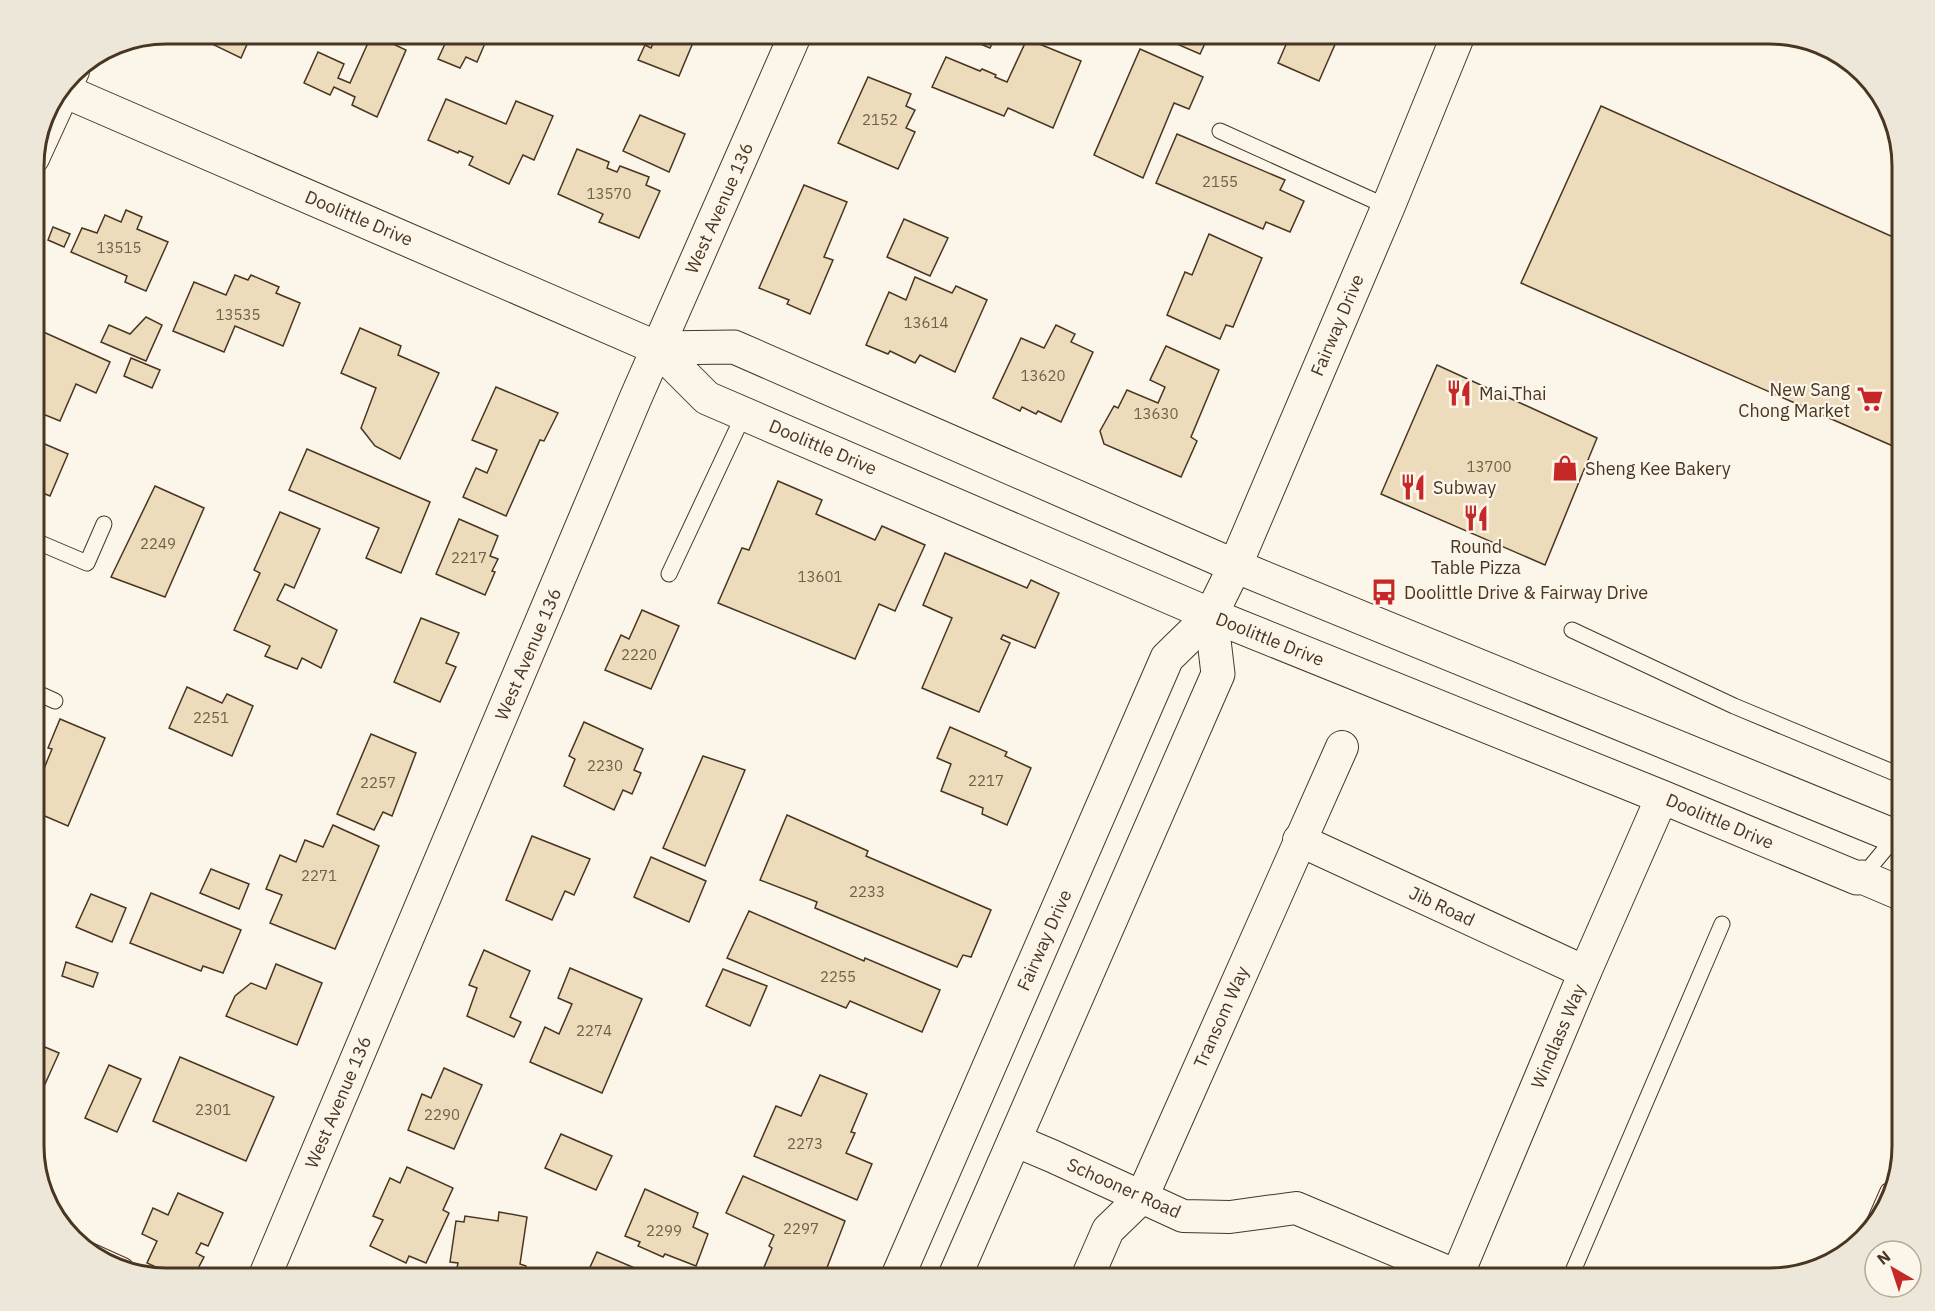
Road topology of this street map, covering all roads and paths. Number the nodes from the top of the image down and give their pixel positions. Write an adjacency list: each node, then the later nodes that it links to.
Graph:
1 (791, 44): 6 (street, West Avenue 136)
2 (1455, 44): 5 (street, Fairway Drive)
3 (73, 86): 6 (street, Doolittle Drive)
4 (1220, 131): 5 (lane)
5 (1388, 207): 10 (street, Fairway Drive)
6 (657, 348): 7 (street, Doolittle Drive); 10 (street, Doolittle Drive); 29 (street, West Avenue 136)
7 (744, 414): 11 (lane); 12 (street, Doolittle Drive)
8 (104, 524): 9 (lane)
9 (44, 545)
10 (1235, 566): 12 (street, Fairway Drive); 19 (street, Doolittle Drive)
11 (669, 574)
12 (1211, 615): 18 (street, Doolittle Drive); 26 (street, Fairway Drive); 27 (street)
13 (1572, 630): 17 (lane)
14 (44, 696): 15 (lane)
15 (55, 701)
16 (1342, 747): 20 (street, Transom Way)
17 (1892, 772)
18 (1662, 797): 22 (street, Doolittle Drive); 25 (street, Windlass Way)
19 (1892, 835)
20 (1299, 840): 25 (street, Jib Road); 28 (street, Transom Way)
21 (1892, 845): 22 (lane)
22 (1862, 877): 23 (street, Doolittle Drive)
23 (1892, 890)
24 (1722, 924): 35 (lane)
25 (1585, 972): 34 (street, Windlass Way)
26 (965, 1119): 27 (street, Schooner Road); 30 (street, Fairway Drive)
27 (1014, 1140): 28 (street, Schooner Road); 31 (street)
28 (1142, 1197): 32 (street, Transom Way); 33 (street, Schooner Road)
29 (268, 1268)
30 (901, 1268)
31 (958, 1268)
32 (1091, 1268)
33 (1438, 1268)
34 (1460, 1268)
35 (1574, 1268)

